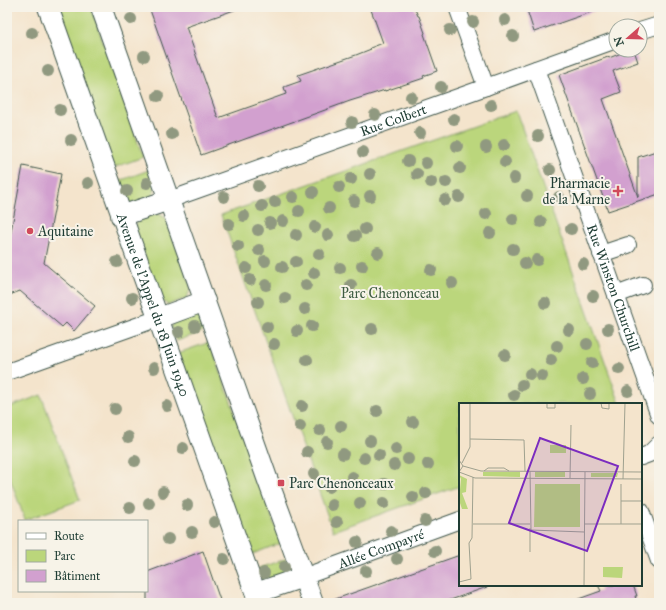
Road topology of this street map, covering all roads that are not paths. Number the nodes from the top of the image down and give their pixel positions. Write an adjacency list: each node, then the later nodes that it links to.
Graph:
1 (48, 7): 10 (street, Avenue de l'Appel du 18 Juin 1940)
2 (101, 7): 9 (street)
3 (457, 7): 8 (street)
4 (659, 24): 5 (street)
5 (648, 28)
6 (608, 43): 7 (street, Rue Colbert)
7 (536, 69): 8 (street, Rue Colbert); 12 (street, Rue Winston Churchill)
8 (486, 87): 9 (street, Rue Colbert)
9 (169, 200): 10 (street); 15 (street)
10 (122, 216): 16 (street, Avenue de l'Appel du 18 Juin 1940)
11 (628, 245): 12 (street)
12 (602, 254): 14 (street, Rue Winston Churchill)
13 (643, 286): 14 (street)
14 (616, 295): 18 (street, Rue Winston Churchill)
15 (205, 301): 16 (street); 22 (street)
16 (159, 318): 17 (street); 23 (street, Avenue de l'Appel du 18 Juin 1940)
17 (7, 372)
18 (659, 416)
19 (642, 514): 21 (street)
20 (459, 520): 22 (street, Allée Compayré)
21 (659, 561)
22 (303, 577): 23 (street); 24 (street)
23 (258, 598)
24 (313, 603)

